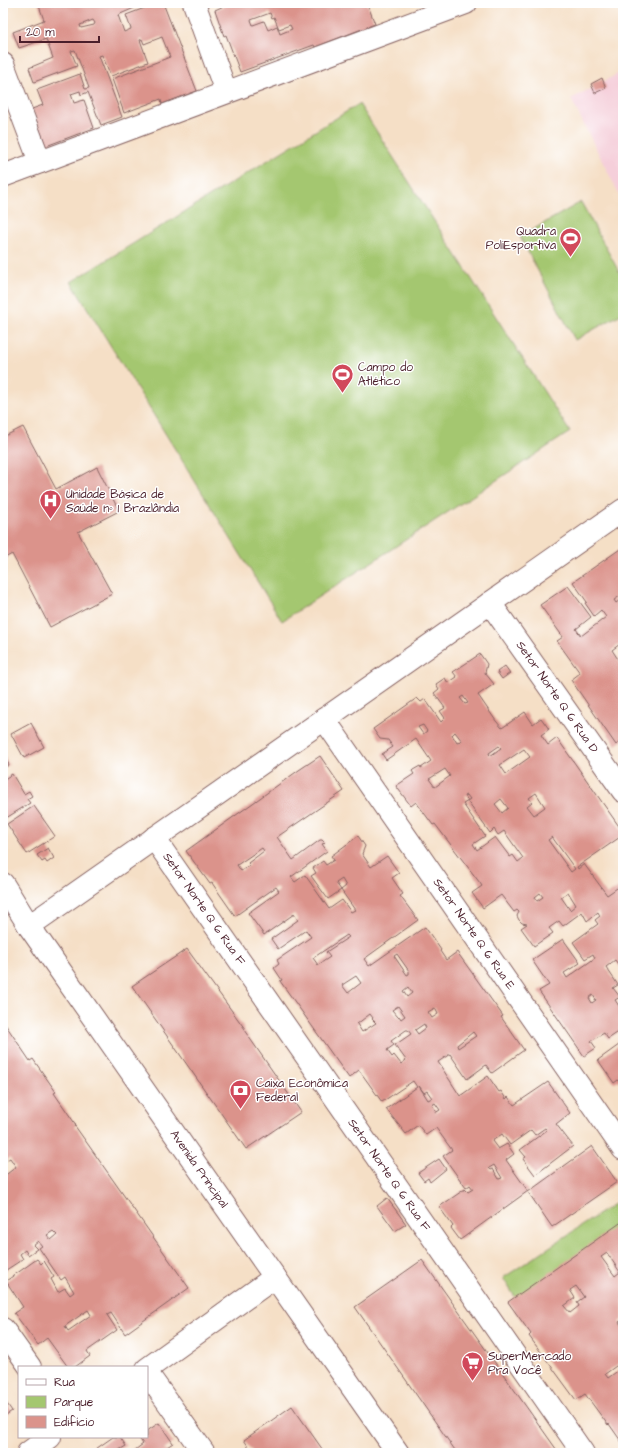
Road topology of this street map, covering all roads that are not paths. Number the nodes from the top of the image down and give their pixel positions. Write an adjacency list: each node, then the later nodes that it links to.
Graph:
1 (194, 3): 5 (street)
2 (466, 3): 3 (street)
3 (436, 8): 5 (street)
4 (3, 64): 6 (street)
5 (226, 92): 6 (street)
6 (40, 162): 7 (street)
7 (3, 176)
8 (623, 510): 9 (street)
9 (490, 603): 10 (street); 11 (street, Setor Norte Q 6 Rua D)
10 (324, 719): 12 (street); 15 (street, Setor Norte Q 6 Rua E)
11 (623, 791)
12 (154, 838): 14 (street); 25 (street, Setor Norte Q 6 Rua F)
13 (3, 884): 14 (street, Avenida Principal)
14 (29, 926): 16 (street, Avenida Principal)
15 (623, 1149)
16 (275, 1278): 19 (street); 24 (street, Avenida Principal)
17 (3, 1329): 18 (street)
18 (29, 1366)
19 (148, 1367)
20 (148, 1373): 23 (street)
21 (49, 1438): 22 (street)
22 (28, 1453)
23 (204, 1453)
24 (398, 1453)
25 (583, 1453)

